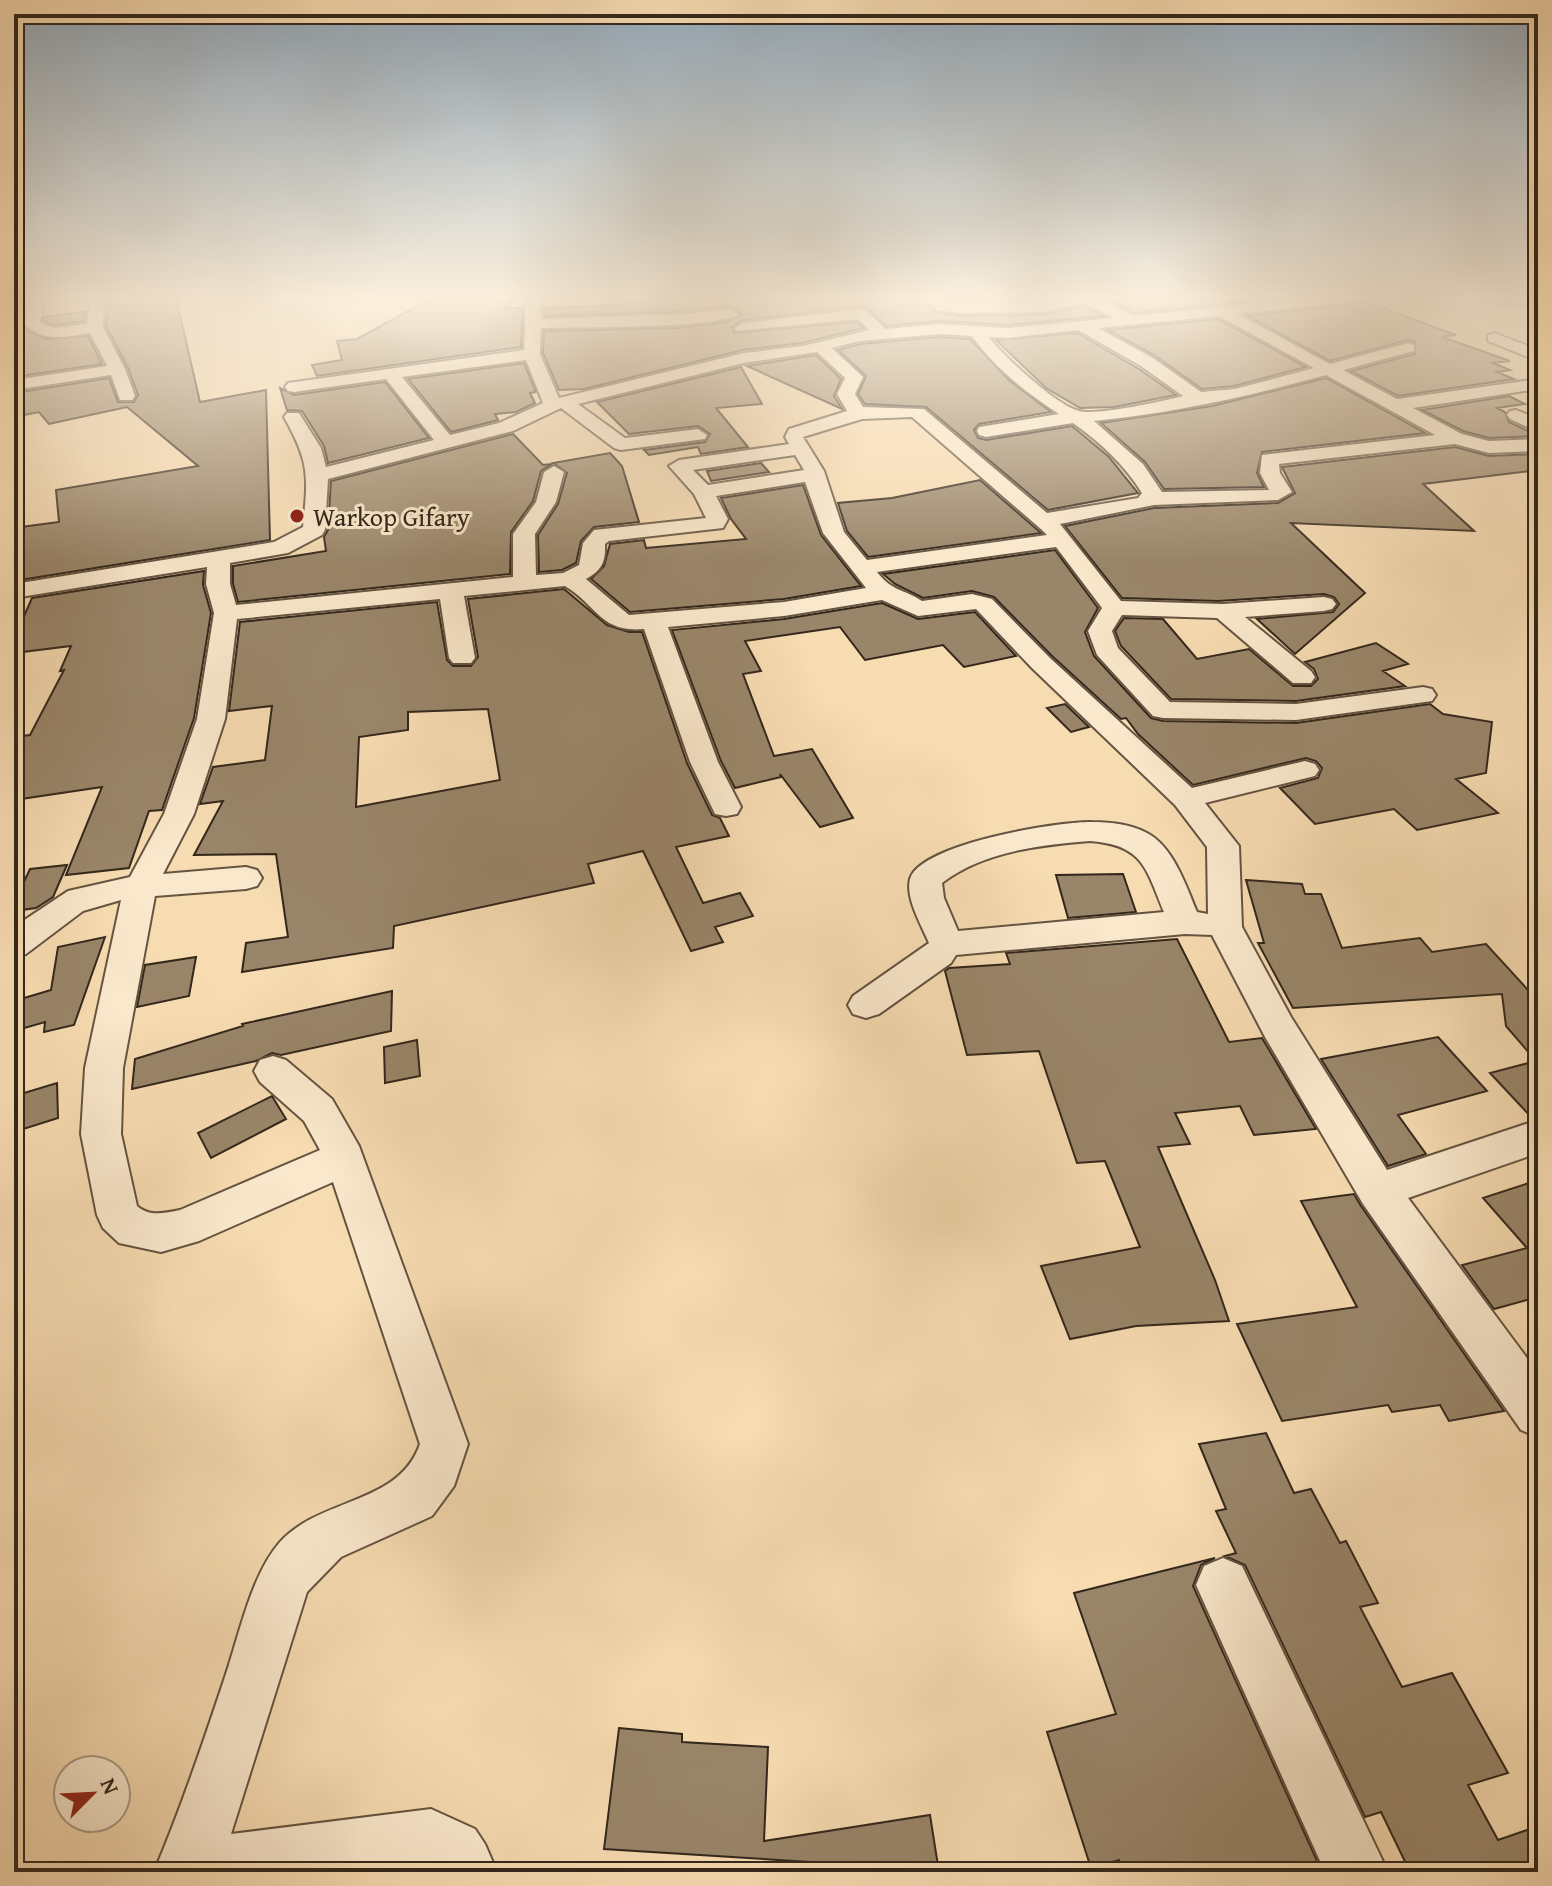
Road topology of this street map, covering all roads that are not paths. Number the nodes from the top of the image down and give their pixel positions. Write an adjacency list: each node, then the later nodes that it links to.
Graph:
1 (123, 386): 13 (street)
2 (300, 386): 12 (street)
3 (400, 386): 25 (street)
4 (549, 386): 15 (street)
5 (635, 386): 15 (street)
6 (850, 386): 17 (street)
7 (1035, 386): 20 (street)
8 (1180, 386): 14 (street)
9 (1270, 386): 14 (street)
10 (1358, 386): 16 (street)
11 (1524, 386): 16 (street)
12 (294, 387)
13 (126, 396)
14 (1197, 398): 20 (street)
15 (559, 404): 23 (street); 25 (street)
16 (1394, 405): 24 (street)
17 (861, 413): 27 (street); 33 (street)
18 (1516, 415): 21 (street)
19 (293, 417): 29 (street)
20 (1079, 417): 22 (street); 32 (street)
21 (1538, 426)
22 (986, 431)
23 (698, 435)
24 (1455, 438): 26 (street); 32 (street)
25 (445, 441): 29 (street)
26 (1538, 445)
27 (801, 448): 30 (street); 31 (street)
28 (554, 472): 38 (street)
29 (318, 475): 35 (street)
30 (813, 475): 31 (street); 36 (street)
31 (703, 492): 37 (street)
32 (1151, 499): 33 (street)
33 (1043, 520): 34 (street)
34 (1062, 540): 36 (street); 43 (street)
35 (219, 559): 41 (street); 45 (street)
36 (863, 567): 40 (street)
37 (568, 579): 38 (street); 46 (street)
38 (525, 582): 39 (street)
39 (451, 591): 45 (street); 47 (street)
40 (882, 593): 46 (street); 51 (street)
41 (15, 594)
42 (1324, 604): 44 (street)
43 (1114, 608): 44 (street); 50 (street)
44 (1223, 611): 48 (street)
45 (226, 613): 56 (street)
46 (654, 622): 54 (street)
47 (462, 658)
48 (1302, 677)
49 (1423, 695): 50 (street)
50 (1163, 710): 51 (street)
51 (1107, 725): 53 (street)
52 (1305, 770): 53 (street)
53 (1186, 799): 58 (street)
54 (726, 807)
55 (246, 878): 56 (street)
56 (140, 888): 60 (street); 64 (street)
57 (1185, 922): 58 (street); 59 (street); 59 (street)
58 (1225, 927): 65 (street)
59 (946, 944): 61 (street)
60 (14, 945)
61 (866, 1005)
62 (273, 1071): 64 (street)
63 (1538, 1136): 65 (street)
64 (345, 1158): 68 (street)
65 (1378, 1191): 66 (street)
66 (1538, 1413)
67 (1223, 1585): 70 (street)
68 (185, 1871): 69 (street)
69 (466, 1872)
70 (1357, 1872)

